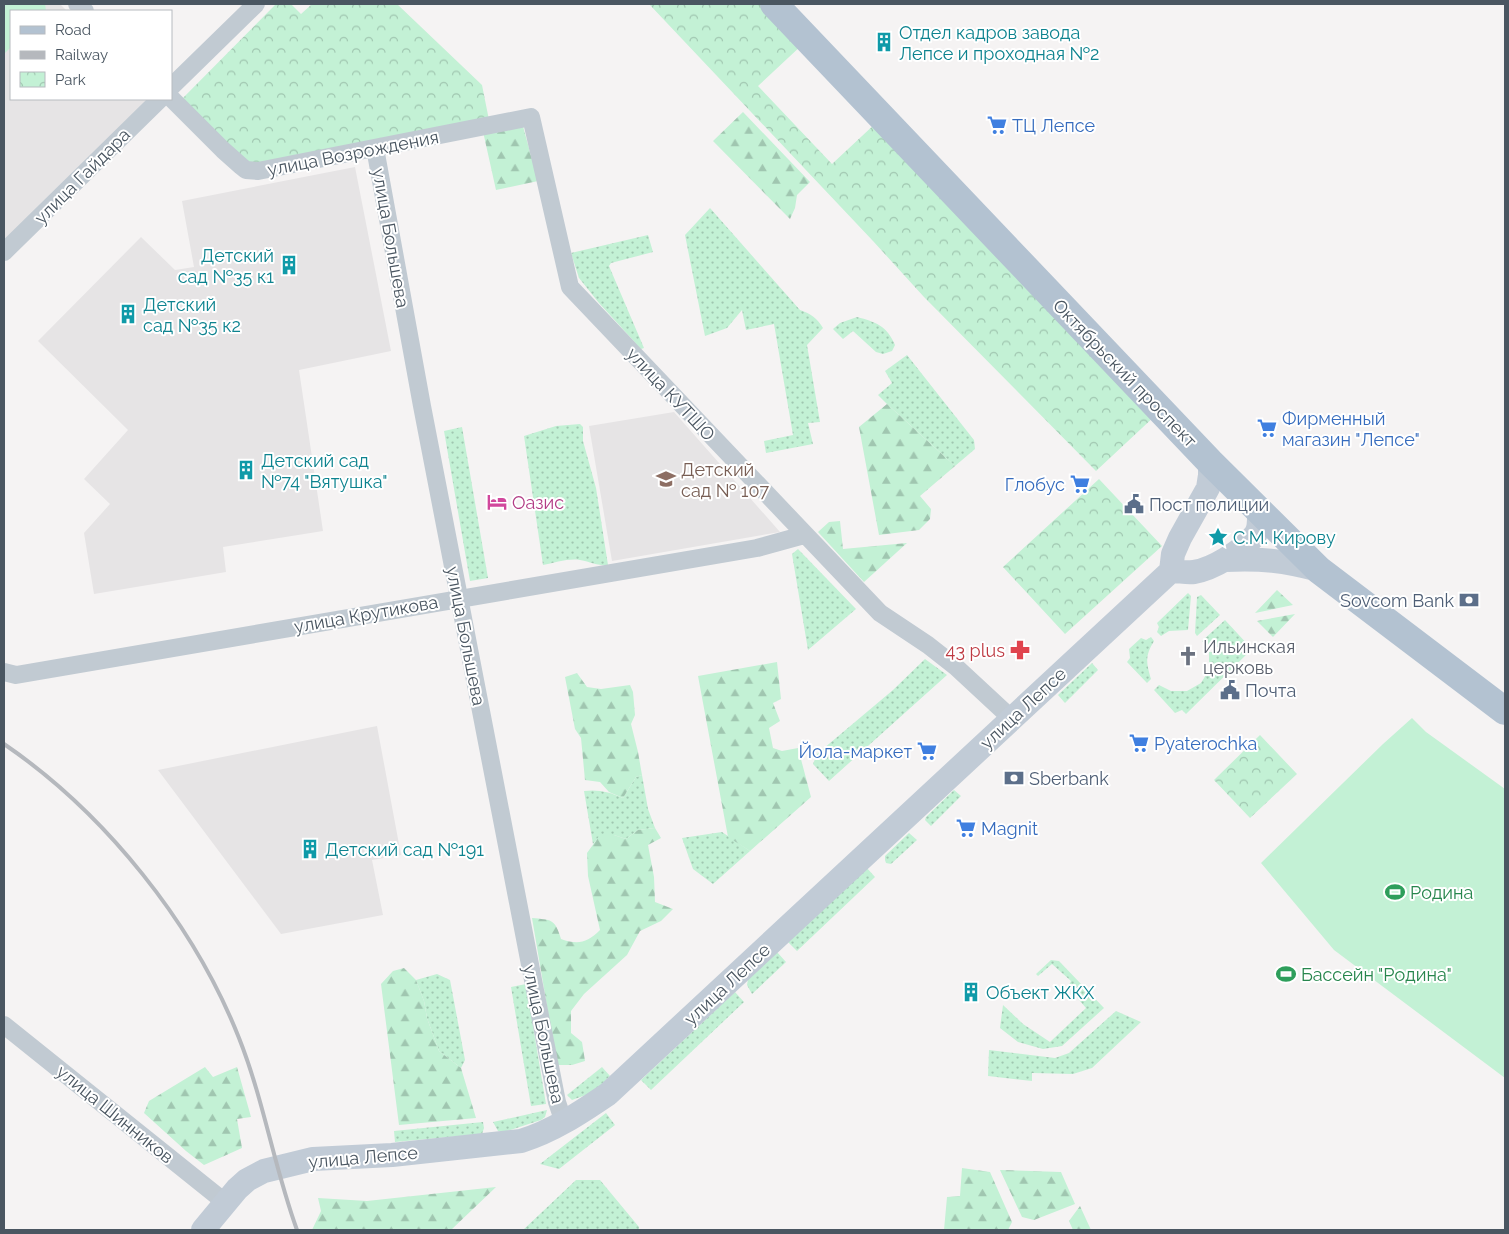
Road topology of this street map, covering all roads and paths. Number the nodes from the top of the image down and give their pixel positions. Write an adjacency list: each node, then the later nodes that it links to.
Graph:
1 (256, 4): 3 (street)
2 (774, 4): 9 (main road, Октябрьский проспект)
3 (172, 86)
4 (172, 99): 7 (street, улица Возрождения)
5 (159, 100): 8 (street, улица Гайдара)
6 (532, 117): 7 (street, улица Возрождения); 12 (street, улица КУТШО)
7 (375, 148): 16 (street, улица Большева)
8 (4, 252)
9 (1210, 462): 10 (main road, Октябрьский проспект); 11 (main road)
10 (1253, 505): 11 (main road); 13 (main road); 14 (main road, Октябрьский проспект)
11 (1186, 526): 15 (main road)
12 (804, 535): 16 (street, улица Крутикова); 19 (street, улица КУТШО)
13 (1225, 560): 14 (main road); 15 (main road)
14 (1319, 570): 18 (main road, Октябрьский проспект)
15 (1171, 571): 19 (main road, улица Лепсе)
16 (459, 598): 17 (street, улица Крутикова); 21 (street, улица Большева)
17 (10, 674)
18 (1505, 711)
19 (1012, 719): 21 (main road, улица Лепсе)
20 (4, 1025): 22 (street, улица Шинников)
21 (564, 1123): 22 (main road, улица Лепсе)
22 (226, 1203): 23 (main road, улица Лепсе)
23 (203, 1230)

